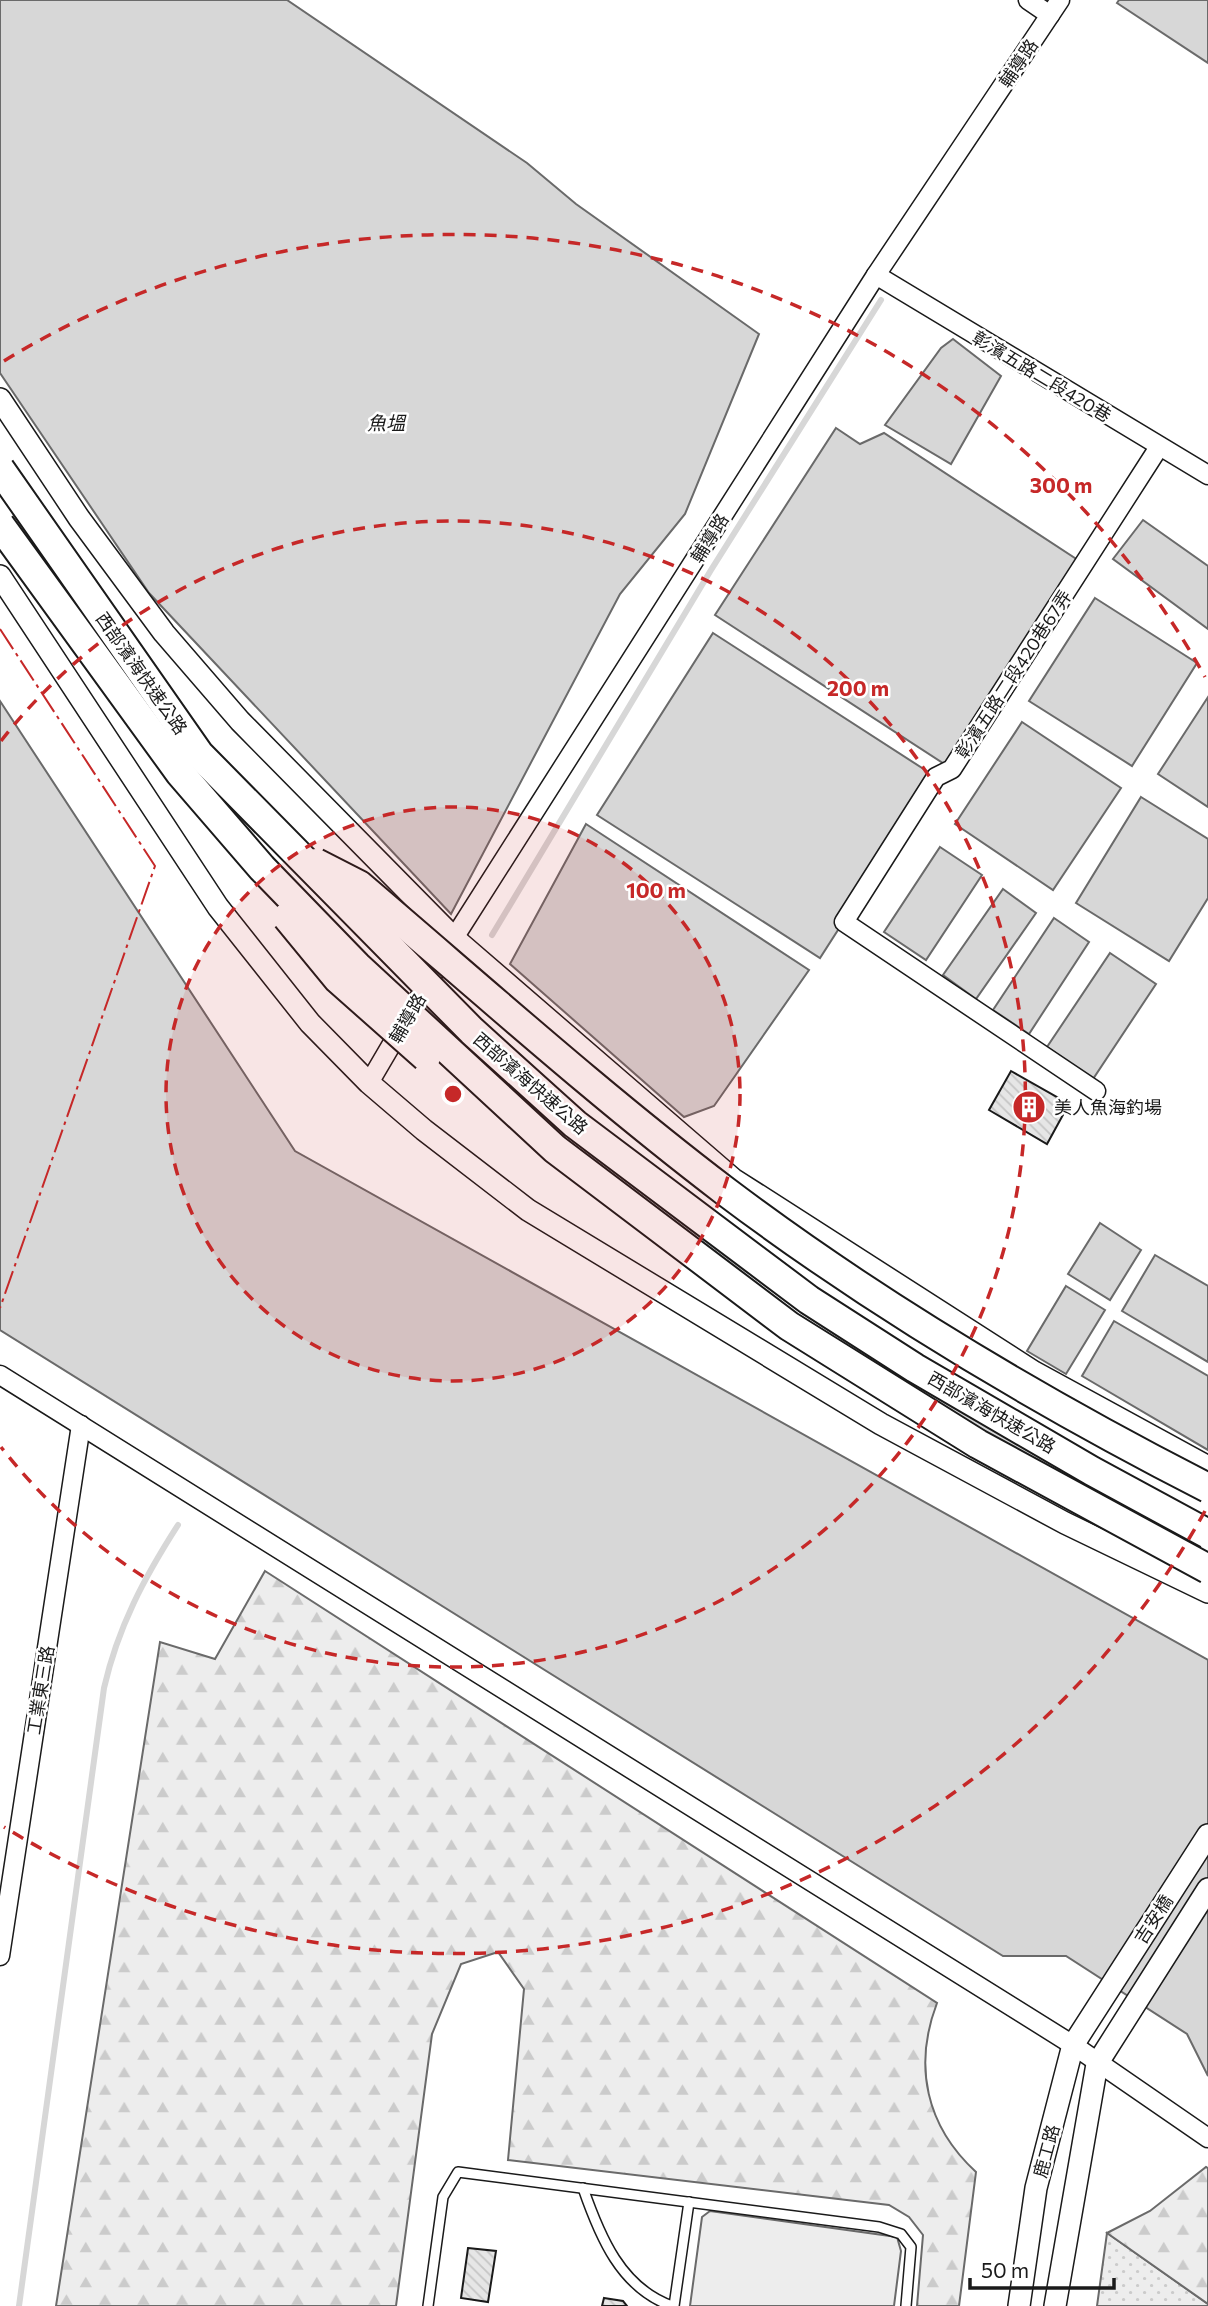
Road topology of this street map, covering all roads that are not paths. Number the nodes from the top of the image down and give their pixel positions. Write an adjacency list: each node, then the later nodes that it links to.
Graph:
1 (1028, 0): 2 (street)
2 (1055, 7): 3 (street, 輔導路)
3 (876, 275): 5 (street, 彰濱五路二段420巷); 12 (street, 輔導路)
4 (0, 400): 12 (street)
5 (1159, 447): 7 (street, 彰濱五路二段420巷); 14 (street, 彰濱五路二段420巷67弄)
6 (0, 469): 10 (highway, 西部濱海快速公路, bridge)
7 (1208, 475)
8 (0, 526): 11 (highway, 西部濱海快速公路, bridge)
9 (0, 576): 13 (street)
10 (294, 851): 18 (highway, bridge); 19 (highway, 西部濱海快速公路, bridge)
11 (262, 868): 20 (highway, 西部濱海快速公路, bridge); 21 (highway, bridge)
12 (454, 938): 13 (street, 輔導路); 17 (street)
13 (369, 1083): 22 (street)
14 (1096, 1091)
15 (0, 1375): 16 (street)
16 (81, 1425): 24 (street, 工業東三路); 29 (street)
17 (1208, 1468)
18 (1208, 1488)
19 (1208, 1534)
20 (1208, 1569)
21 (1208, 1581)
22 (1208, 1592)
23 (1208, 1835): 27 (street, 吉安橋)
24 (6, 1871): 26 (street, 工業東三路)
25 (1208, 1889): 28 (street, 吉安橋)
26 (0, 1956)
27 (1098, 2003): 29 (street, 鹿工路)
28 (1121, 2021): 30 (street, 鹿工路)
29 (1073, 2046): 30 (street); 37 (street, 鹿工路)
30 (1097, 2064): 31 (street); 38 (street, 鹿工路)
31 (1208, 2138)
32 (583, 2188): 33 (lane); 34 (lane); 35 (lane)
33 (689, 2202): 35 (lane); 36 (lane)
34 (428, 2306)
35 (673, 2306)
36 (906, 2306)
37 (1019, 2306)
38 (1055, 2306)

